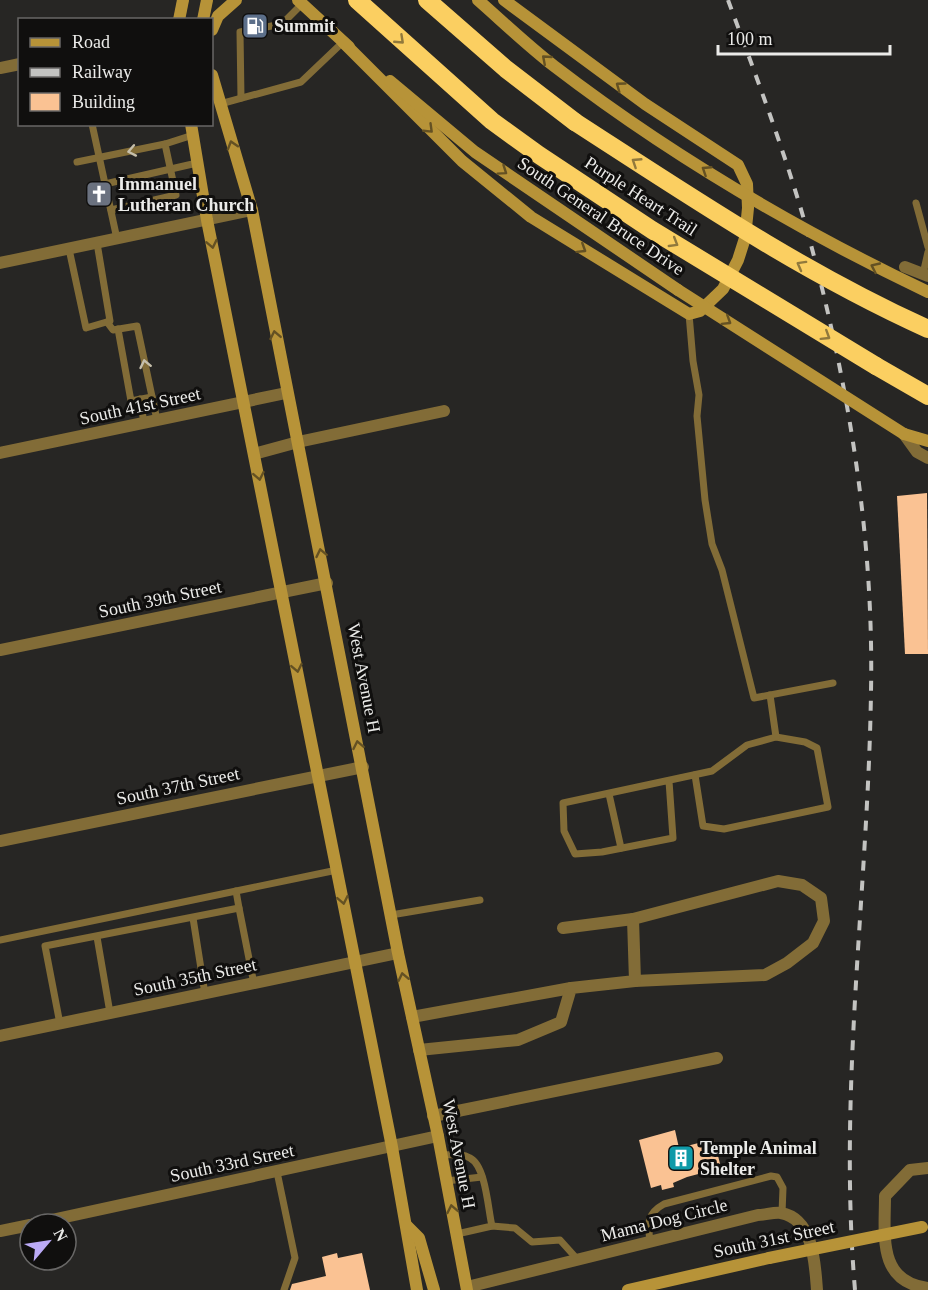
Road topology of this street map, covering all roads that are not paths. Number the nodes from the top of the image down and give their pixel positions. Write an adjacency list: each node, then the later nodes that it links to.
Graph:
1 (183, 0): 9 (main road)
2 (207, 0): 10 (main road)
3 (236, 0): 11 (main road)
4 (357, 0): 44 (highway, Purple Heart Trail, one-way to 44, bridge)
5 (427, 0): 42 (highway, Purple Heart Trail, one-way to 5, bridge)
6 (478, 0): 38 (main road, one-way to 6, bridge)
7 (504, 0): 39 (main road, one-way to 7)
8 (300, 2): 12 (main road, South General Bruce Drive); 16 (lane)
9 (179, 18)
10 (203, 18)
11 (213, 28)
12 (344, 42): 16 (lane); 39 (main road, one-way to 39); 50 (main road, South General Bruce Drive, one-way to 50, bridge)
13 (18, 64): 14 (street)
14 (0, 68)
15 (213, 79): 17 (main road, West Avenue H)
16 (241, 99): 17 (lane)
17 (220, 104): 28 (main road, West Avenue H, one-way to 17)
18 (92, 126): 21 (lane)
19 (192, 130): 20 (lane); 23 (main road)
20 (165, 144): 21 (lane, one-way to 21); 24 (lane)
21 (99, 157): 22 (lane); 25 (lane)
22 (77, 162)
23 (198, 163): 24 (lane); 29 (main road)
24 (170, 168): 25 (lane); 27 (lane)
25 (105, 184): 27 (lane)
26 (916, 203): 32 (lane)
27 (111, 210): 30 (lane)
28 (252, 210): 29 (street); 43 (main road, West Avenue H, one-way to 28)
29 (207, 220): 30 (street); 47 (main road, one-way to 47)
30 (117, 239): 31 (street)
31 (97, 243): 33 (street); 40 (lane)
32 (928, 247)
33 (69, 249): 35 (street); 40 (lane)
34 (928, 252): 37 (lane)
35 (0, 263)
36 (905, 267): 37 (street)
37 (925, 275)
38 (928, 292)
39 (689, 314): 60 (lane)
40 (107, 322): 41 (lane)
41 (118, 329): 45 (lane, one-way to 41); 46 (lane)
42 (928, 329)
43 (286, 393): 47 (street, South 41st Street); 52 (main road, West Avenue H)
44 (928, 394)
45 (152, 397): 46 (lane); 49 (lane)
46 (140, 399): 49 (lane)
47 (244, 402): 49 (street, South 41st Street); 54 (main road)
48 (444, 411): 52 (street)
49 (151, 422): 53 (street, South 41st Street)
50 (904, 434): 51 (main road, South General Bruce Drive); 55 (street, South General Bruce Drive)
51 (928, 441)
52 (298, 442): 54 (street); 56 (main road, West Avenue H, one-way to 52)
53 (0, 453)
54 (254, 454): 57 (main road, one-way to 57)
55 (928, 458)
56 (327, 583): 57 (street, South 39th Street); 62 (main road, West Avenue H, one-way to 56)
57 (282, 592): 58 (street, South 39th Street); 64 (main road, one-way to 64)
58 (0, 650)
59 (833, 683): 60 (lane)
60 (770, 695): 61 (lane)
61 (776, 737): 63 (lane); 63 (lane)
62 (363, 767): 64 (street, South 37th Street); 73 (main road, West Avenue H)
63 (696, 775): 65 (lane)
64 (318, 776): 67 (street, South 37th Street); 69 (main road)
65 (669, 781): 66 (lane); 68 (lane)
66 (609, 794): 68 (lane); 68 (lane)
67 (0, 841)
68 (621, 848)
69 (337, 870): 70 (lane); 80 (main road, one-way to 80)
70 (236, 891): 72 (lane); 78 (lane)
71 (480, 900): 73 (lane)
72 (239, 908): 74 (lane); 82 (lane)
73 (391, 915): 79 (main road, West Avenue H)
74 (193, 918): 77 (lane); 84 (lane)
75 (633, 919): 76 (street); 81 (street); 81 (street)
76 (563, 928)
77 (97, 937): 85 (lane); 87 (lane)
78 (0, 940)
79 (398, 953): 80 (street, South 35th Street); 86 (main road, West Avenue H, one-way to 79)
80 (355, 963): 82 (street, South 35th Street); 93 (main road)
81 (634, 981): 83 (street)
82 (254, 984): 84 (street, South 35th Street)
83 (571, 988): 86 (street); 89 (street)
84 (205, 994): 85 (street, South 35th Street)
85 (110, 1013): 87 (street, South 35th Street)
86 (412, 1017): 89 (main road, West Avenue H)
87 (60, 1024): 88 (street, South 35th Street)
88 (0, 1036)
89 (419, 1050): 91 (main road, West Avenue H)
90 (717, 1058): 91 (street)
91 (433, 1116): 92 (main road, West Avenue H)
92 (438, 1137): 93 (street, South 33rd Street); 94 (main road, West Avenue H)
93 (392, 1147): 96 (street, South 33rd Street); 101 (main road)
94 (441, 1155): 97 (lane); 98 (main road, West Avenue H)
95 (928, 1168): 109 (street)
96 (277, 1172): 100 (street, South 33rd Street); 111 (lane)
97 (482, 1178): 98 (lane); 102 (lane)
98 (446, 1181): 106 (main road, West Avenue H, one-way to 98)
99 (782, 1213): 107 (street, Mama Dog Circle); 107 (lane); 115 (street)
100 (78, 1214)
101 (406, 1225): 112 (main road); 113 (main road)
102 (492, 1226): 106 (lane); 108 (lane)
103 (925, 1226): 114 (main road, South 31st Street, bridge)
104 (18, 1227): 105 (street, South 33rd Street)
105 (0, 1231)
106 (456, 1234): 110 (main road, West Avenue H)
107 (650, 1242): 108 (street, Mama Dog Circle)
108 (578, 1260): 110 (street, Mama Dog Circle)
109 (928, 1288)
110 (467, 1289)
111 (284, 1290)
112 (417, 1290)
113 (434, 1290)
114 (628, 1290)
115 (817, 1290)

